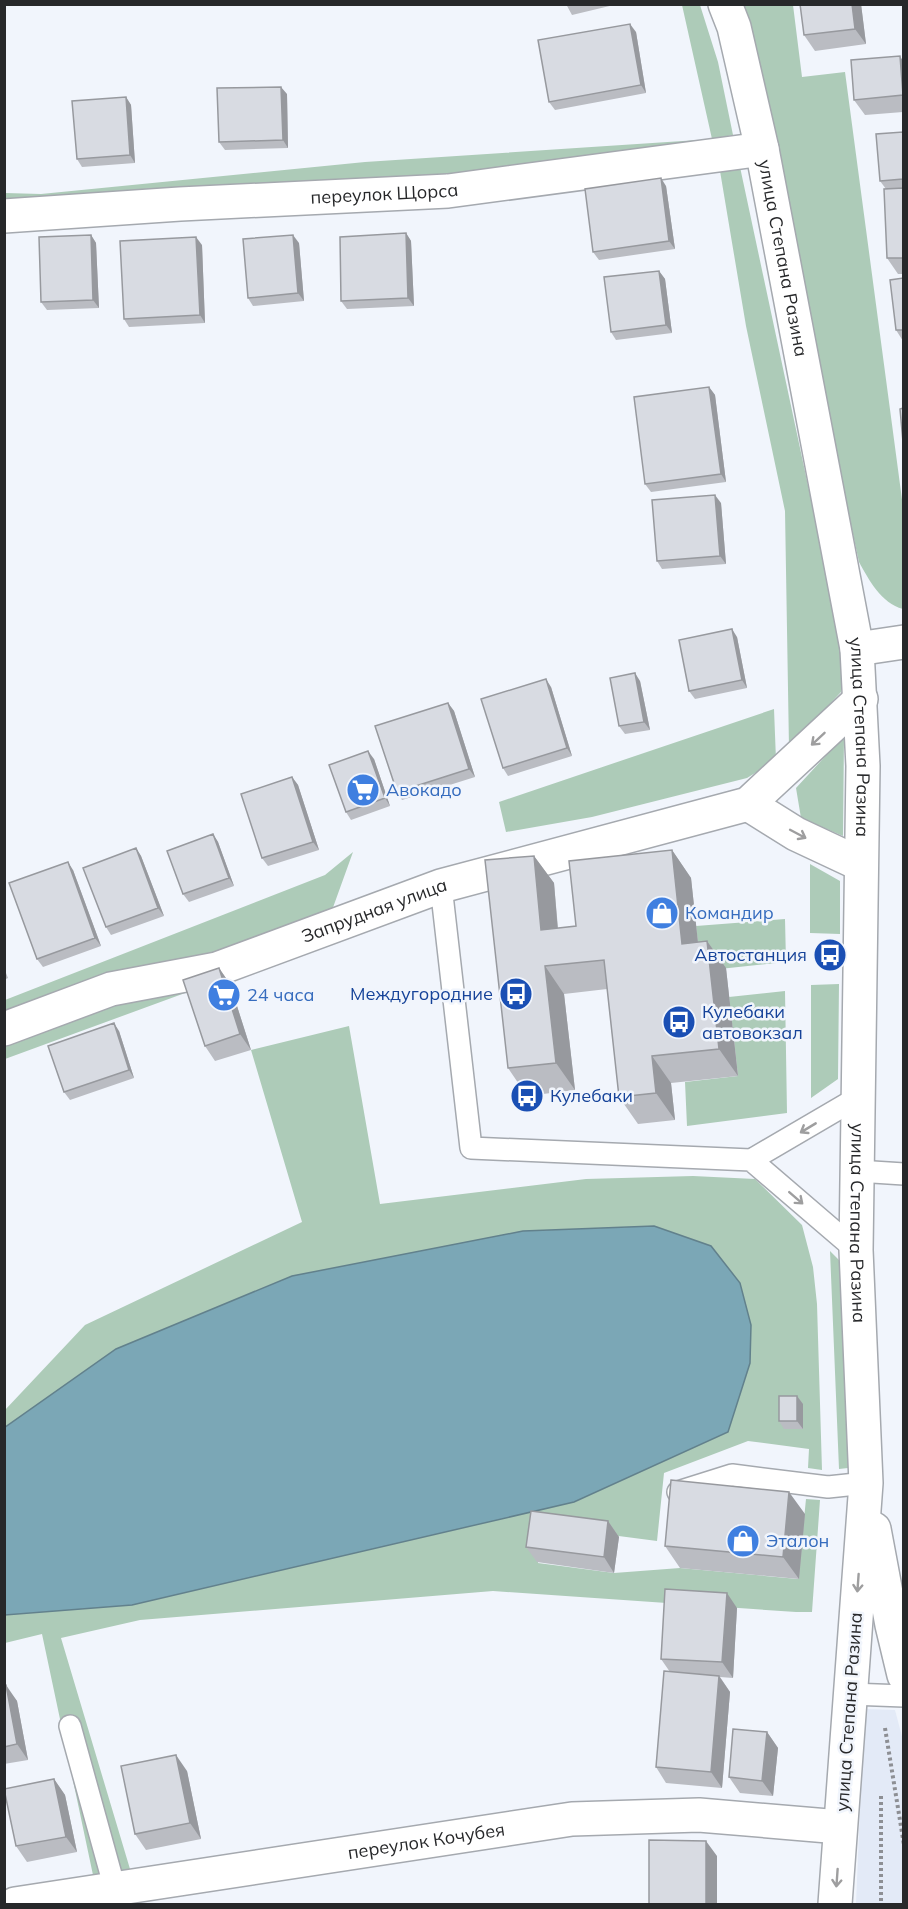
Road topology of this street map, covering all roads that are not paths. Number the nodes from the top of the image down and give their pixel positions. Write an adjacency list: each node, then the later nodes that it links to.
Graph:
1 (725, 4): 2 (street, улица Степана Разина)
2 (762, 149): 3 (street, переулок Щорса); 5 (street, улица Степана Разина)
3 (4, 216)
4 (903, 642): 5 (street)
5 (857, 649): 6 (street, улица Степана Разина)
6 (861, 699): 7 (street, Запрудная улица, one-way to 7); 8 (street, улица Степана Разина)
7 (748, 804): 8 (street, one-way to 8); 9 (street, Запрудная улица)
8 (861, 864): 11 (street, улица Степана Разина)
9 (441, 886): 10 (street, Запрудная улица); 12 (lane)
10 (4, 1029)
11 (858, 1098): 12 (lane, one-way to 12); 13 (street, улица Степана Разина)
12 (751, 1160): 15 (lane, one-way to 15)
13 (857, 1171): 14 (lane); 15 (street, улица Степана Разина)
14 (903, 1174)
15 (856, 1250): 16 (street, улица Степана Разина)
16 (866, 1483): 17 (lane); 18 (street, улица Степана Разина); 20 (street, улица Степана Разина, one-way to 20)
17 (675, 1513)
18 (898, 1626): 19 (street, улица Степана Разина)
19 (903, 1675)
20 (850, 1694): 21 (lane); 23 (street, улица Степана Разина)
21 (903, 1696)
22 (70, 1726): 24 (lane)
23 (840, 1827): 24 (street, переулок Кочубея); 26 (street, улица Степана Разина, one-way to 26)
24 (115, 1889): 25 (street, переулок Кочубея)
25 (15, 1905)
26 (835, 1905)

